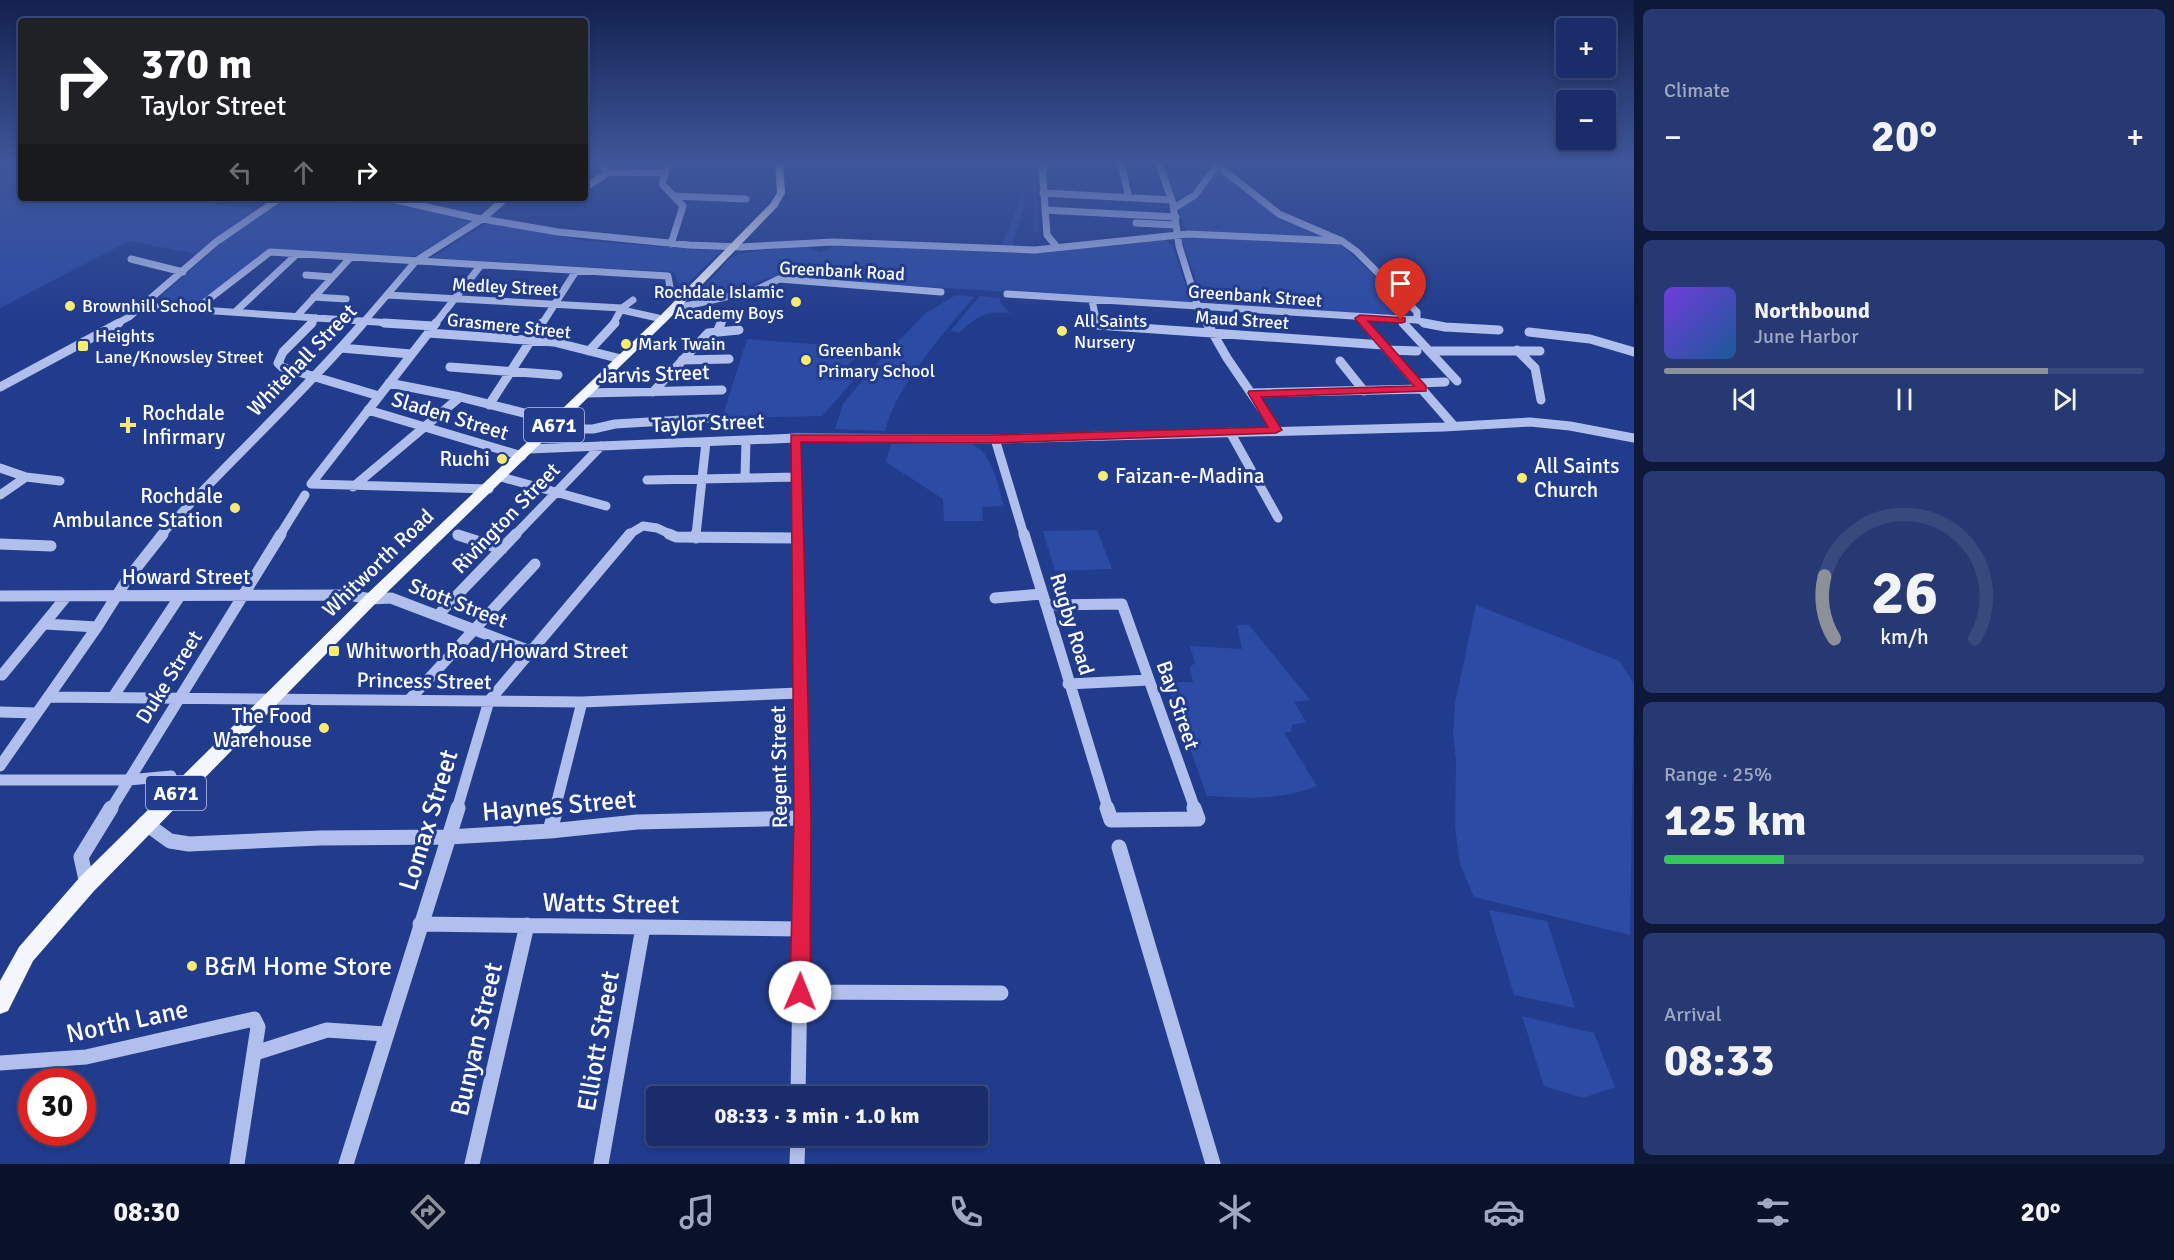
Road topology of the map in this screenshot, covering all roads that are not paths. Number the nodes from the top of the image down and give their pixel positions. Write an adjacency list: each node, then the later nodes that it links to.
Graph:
1 (254, 215): 26 (street)
2 (465, 215): 10 (street)
3 (486, 215): 10 (street, Whitehall Street)
4 (680, 215): 15 (street)
5 (764, 215): 16 (main road, Whitworth Road / A671)
6 (1045, 215): 17 (street)
7 (1108, 215): 11 (street)
8 (1175, 215): 11 (street)
9 (1282, 215): 14 (street)
10 (482, 219): 15 (street); 22 (street, Whitehall Street)
11 (1176, 221): 12 (street); 13 (street)
12 (1136, 223)
13 (1177, 235): 14 (street); 17 (street); 40 (street)
14 (1342, 241): 51 (street)
15 (671, 244): 16 (street)
16 (734, 247): 17 (street); 33 (main road, Whitworth Road / A671)
17 (1057, 247)
18 (141, 254): 21 (street)
19 (297, 254): 20 (street); 41 (street); 44 (street)
20 (351, 257): 22 (street); 28 (street)
21 (131, 258): 23 (street); 26 (street)
22 (416, 261): 24 (street); 31 (street, Whitehall Street)
23 (123, 263)
24 (481, 265): 25 (street); 35 (street, Duke Street)
25 (576, 271): 33 (street); 38 (street)
26 (183, 272): 39 (street)
27 (306, 275): 28 (street)
28 (332, 277): 32 (street)
29 (941, 292): 43 (street, Greenbank Road)
30 (1007, 294): 37 (street, Greenbank Street)
31 (387, 295): 35 (street, Medley Street); 52 (street, Whitehall Street)
32 (314, 297): 34 (street); 46 (street)
33 (685, 297): 43 (main road, Whitworth Road / A671)
34 (346, 299)
35 (454, 299): 38 (street, Medley Street); 53 (street, Duke Street)
36 (633, 300): 42 (street)
37 (1092, 300): 40 (street, Greenbank Street); 58 (street, Maud Street)
38 (554, 304): 42 (street, Medley Street); 59 (street)
39 (142, 306): 41 (street, Grasmere Street); 81 (street)
40 (1198, 307): 49 (street, Greenbank Street); 58 (street)
41 (196, 309): 44 (street, Grasmere Street)
42 (622, 309): 48 (street, Medley Street); 63 (street)
43 (673, 309): 69 (main road, Whitworth Road / A671)
44 (235, 312): 46 (street, Grasmere Street)
45 (724, 315): 56 (street)
46 (297, 316): 47 (street, Grasmere Street)
47 (316, 318): 52 (street, Grasmere Street); 76 (street)
48 (658, 318)
49 (1360, 318): 50 (street, Greenbank Street); 61 (street)
50 (1401, 320): 51 (street, Greenbank Street); 65 (street)
51 (1417, 320): 55 (street, Greenbank Street)
52 (364, 321): 53 (street, Grasmere Street); 60 (street, Whitehall Street)
53 (431, 329): 59 (street, Grasmere Street); 68 (street, Duke Street)
54 (739, 330): 56 (street)
55 (1499, 330)
56 (717, 332): 71 (street)
57 (1529, 332): 67 (street)
58 (1213, 333): 61 (street, Maud Street); 86 (street)
59 (531, 340): 63 (street, Grasmere Street); 74 (street)
60 (341, 348): 68 (street); 76 (street, Whitehall Street)
61 (1386, 348): 64 (street, Maud Street); 80 (street)
62 (1517, 350): 65 (street); 66 (street); 89 (street)
63 (589, 351): 69 (street, Grasmere Street)
64 (1417, 351)
65 (1429, 351): 77 (street)
66 (1540, 351)
67 (1634, 352)
68 (411, 354): 79 (street, Duke Street)
69 (621, 359): 85 (main road, Whitworth Road / A671)
70 (729, 359): 71 (street)
71 (682, 360): 84 (street)
72 (1340, 361): 83 (street)
73 (450, 367): 74 (street)
74 (511, 372): 75 (street); 90 (street)
75 (558, 375)
76 (312, 376): 87 (street); 133 (street, Whitehall Street)
77 (1456, 381)
78 (1445, 382): 80 (street)
79 (389, 383): 87 (street, Duke Street); 88 (street)
80 (1420, 386): 83 (street); 94 (street)
81 (0, 387)
82 (722, 390): 84 (street, Jarvis Street)
83 (1364, 391): 86 (street)
84 (653, 392): 85 (street, Jarvis Street)
85 (586, 393): 106 (main road, Whitworth Road / A671)
86 (1253, 393): 98 (street)
87 (379, 396): 91 (street, Duke Street)
88 (460, 396): 90 (street); 95 (street)
89 (1541, 400)
90 (489, 405): 93 (street)
91 (368, 410): 95 (street, Sladen Street); 116 (street, Duke Street)
92 (716, 418): 97 (street)
93 (548, 419)
94 (1454, 426): 98 (street, Taylor Street); 101 (street, Taylor Street)
95 (424, 427): 106 (street, Sladen Street); 115 (street)
96 (560, 429): 97 (street)
97 (593, 429): 105 (street)
98 (1276, 430): 99 (street, Taylor Street)
99 (1230, 432): 102 (street, Taylor Street); 121 (street)
100 (795, 438): 102 (street, Taylor Street); 103 (street, Taylor Street); 111 (street, Regent Street)
101 (1634, 438)
102 (995, 439): 136 (street, Rugby Road)
103 (747, 440): 104 (street, Taylor Street); 110 (street)
104 (706, 441): 105 (street, Taylor Street); 112 (street)
105 (597, 446): 106 (street, Taylor Street); 118 (street, Rivington Street)
106 (526, 452): 109 (main road, Whitworth Road / A671)
107 (0, 468): 108 (street)
108 (26, 477): 114 (street); 119 (street)
109 (501, 477): 117 (main road, Whitworth Road / A671); 118 (street)
110 (745, 477): 111 (street); 112 (street)
111 (796, 477): 124 (street, Regent Street)
112 (703, 478): 113 (street); 123 (street)
113 (647, 480)
114 (60, 481)
115 (352, 487): 116 (street); 117 (street)
116 (308, 489): 131 (street, Duke Street)
117 (489, 489): 135 (main road, Whitworth Road / A671)
118 (556, 491): 120 (street); 127 (street, Rivington Street)
119 (0, 495)
120 (606, 506)
121 (1278, 518)
122 (458, 535): 127 (street)
123 (696, 538): 124 (street); 141 (street, Lomax Street)
124 (797, 538): 145 (street, Regent Street)
125 (0, 544): 126 (street)
126 (51, 546)
127 (502, 549): 137 (street, Rivington Street)
128 (536, 564): 140 (street)
129 (0, 596): 132 (street, Howard Street)
130 (180, 596): 131 (street, Howard Street); 133 (street, Howard Street); 147 (street)
131 (242, 596): 135 (street, Howard Street); 148 (street, Duke Street)
132 (66, 597): 133 (street, Howard Street); 138 (street)
133 (117, 597): 139 (street, Whitehall Street)
134 (995, 598): 136 (street)
135 (371, 599): 137 (street, Stott Street); 149 (main road, Whitworth Road / A671)
136 (1042, 600): 143 (street, Bay Street); 144 (street, Rugby Road)
137 (438, 615): 140 (street, Stott Street)
138 (45, 624): 139 (street); 142 (street)
139 (97, 627): 146 (street, Whitehall Street)
140 (476, 630): 141 (street, Stott Street); 150 (street)
141 (530, 651): 151 (street, Lomax Street)
142 (2, 675)
143 (1149, 680): 144 (street); 160 (street, Bay Street)
144 (1068, 684): 160 (street, Rugby Road)
145 (800, 693): 152 (street, Princess Street); 159 (street, Regent Street)
146 (48, 697): 147 (street, Princess Street); 154 (street, Whitehall Street)
147 (113, 697): 148 (street, Princess Street)
148 (181, 698): 149 (street, Princess Street); 158 (street, Duke Street)
149 (272, 699): 150 (street, Princess Street); 161 (main road, Whitworth Road / A671)
150 (409, 700): 151 (street, Princess Street)
151 (489, 701): 152 (street, Princess Street); 163 (street, Lomax Street)
152 (582, 702): 162 (street)
153 (0, 712): 154 (street)
154 (36, 713): 155 (street, Whitehall Street)
155 (0, 766)
156 (171, 776): 158 (street)
157 (0, 780): 158 (street)
158 (129, 780): 165 (street, Duke Street)
159 (803, 818): 162 (street, Haynes Street); 169 (street, Regent Street)
160 (1111, 820)
161 (145, 823): 163 (street, Haynes Street); 165 (main road, Whitworth Road / A671)
162 (550, 831): 163 (street, Haynes Street)
163 (449, 837): 166 (street, Lomax Street)
164 (1119, 847): 183 (street)
165 (87, 884): 172 (main road, Whitworth Road / A671)
166 (420, 924): 167 (street, Watts Street); 173 (street, Lomax Street)
167 (527, 926): 168 (street, Watts Street); 180 (street, Bunyan Street)
168 (643, 927): 169 (street, Watts Street); 181 (street, Elliott Street)
169 (801, 929): 170 (street, Regent Street)
170 (800, 992): 171 (street); 176 (street, Regent Street)
171 (1001, 993)
172 (0, 1003)
173 (385, 1034): 174 (street); 179 (street, Lomax Street)
174 (255, 1053): 175 (street, North Lane); 178 (street)
175 (0, 1063)
176 (798, 1086)
177 (798, 1146): 182 (street)
178 (237, 1164)
179 (346, 1164)
180 (472, 1164)
181 (601, 1164)
182 (797, 1164)
183 (1213, 1164)

